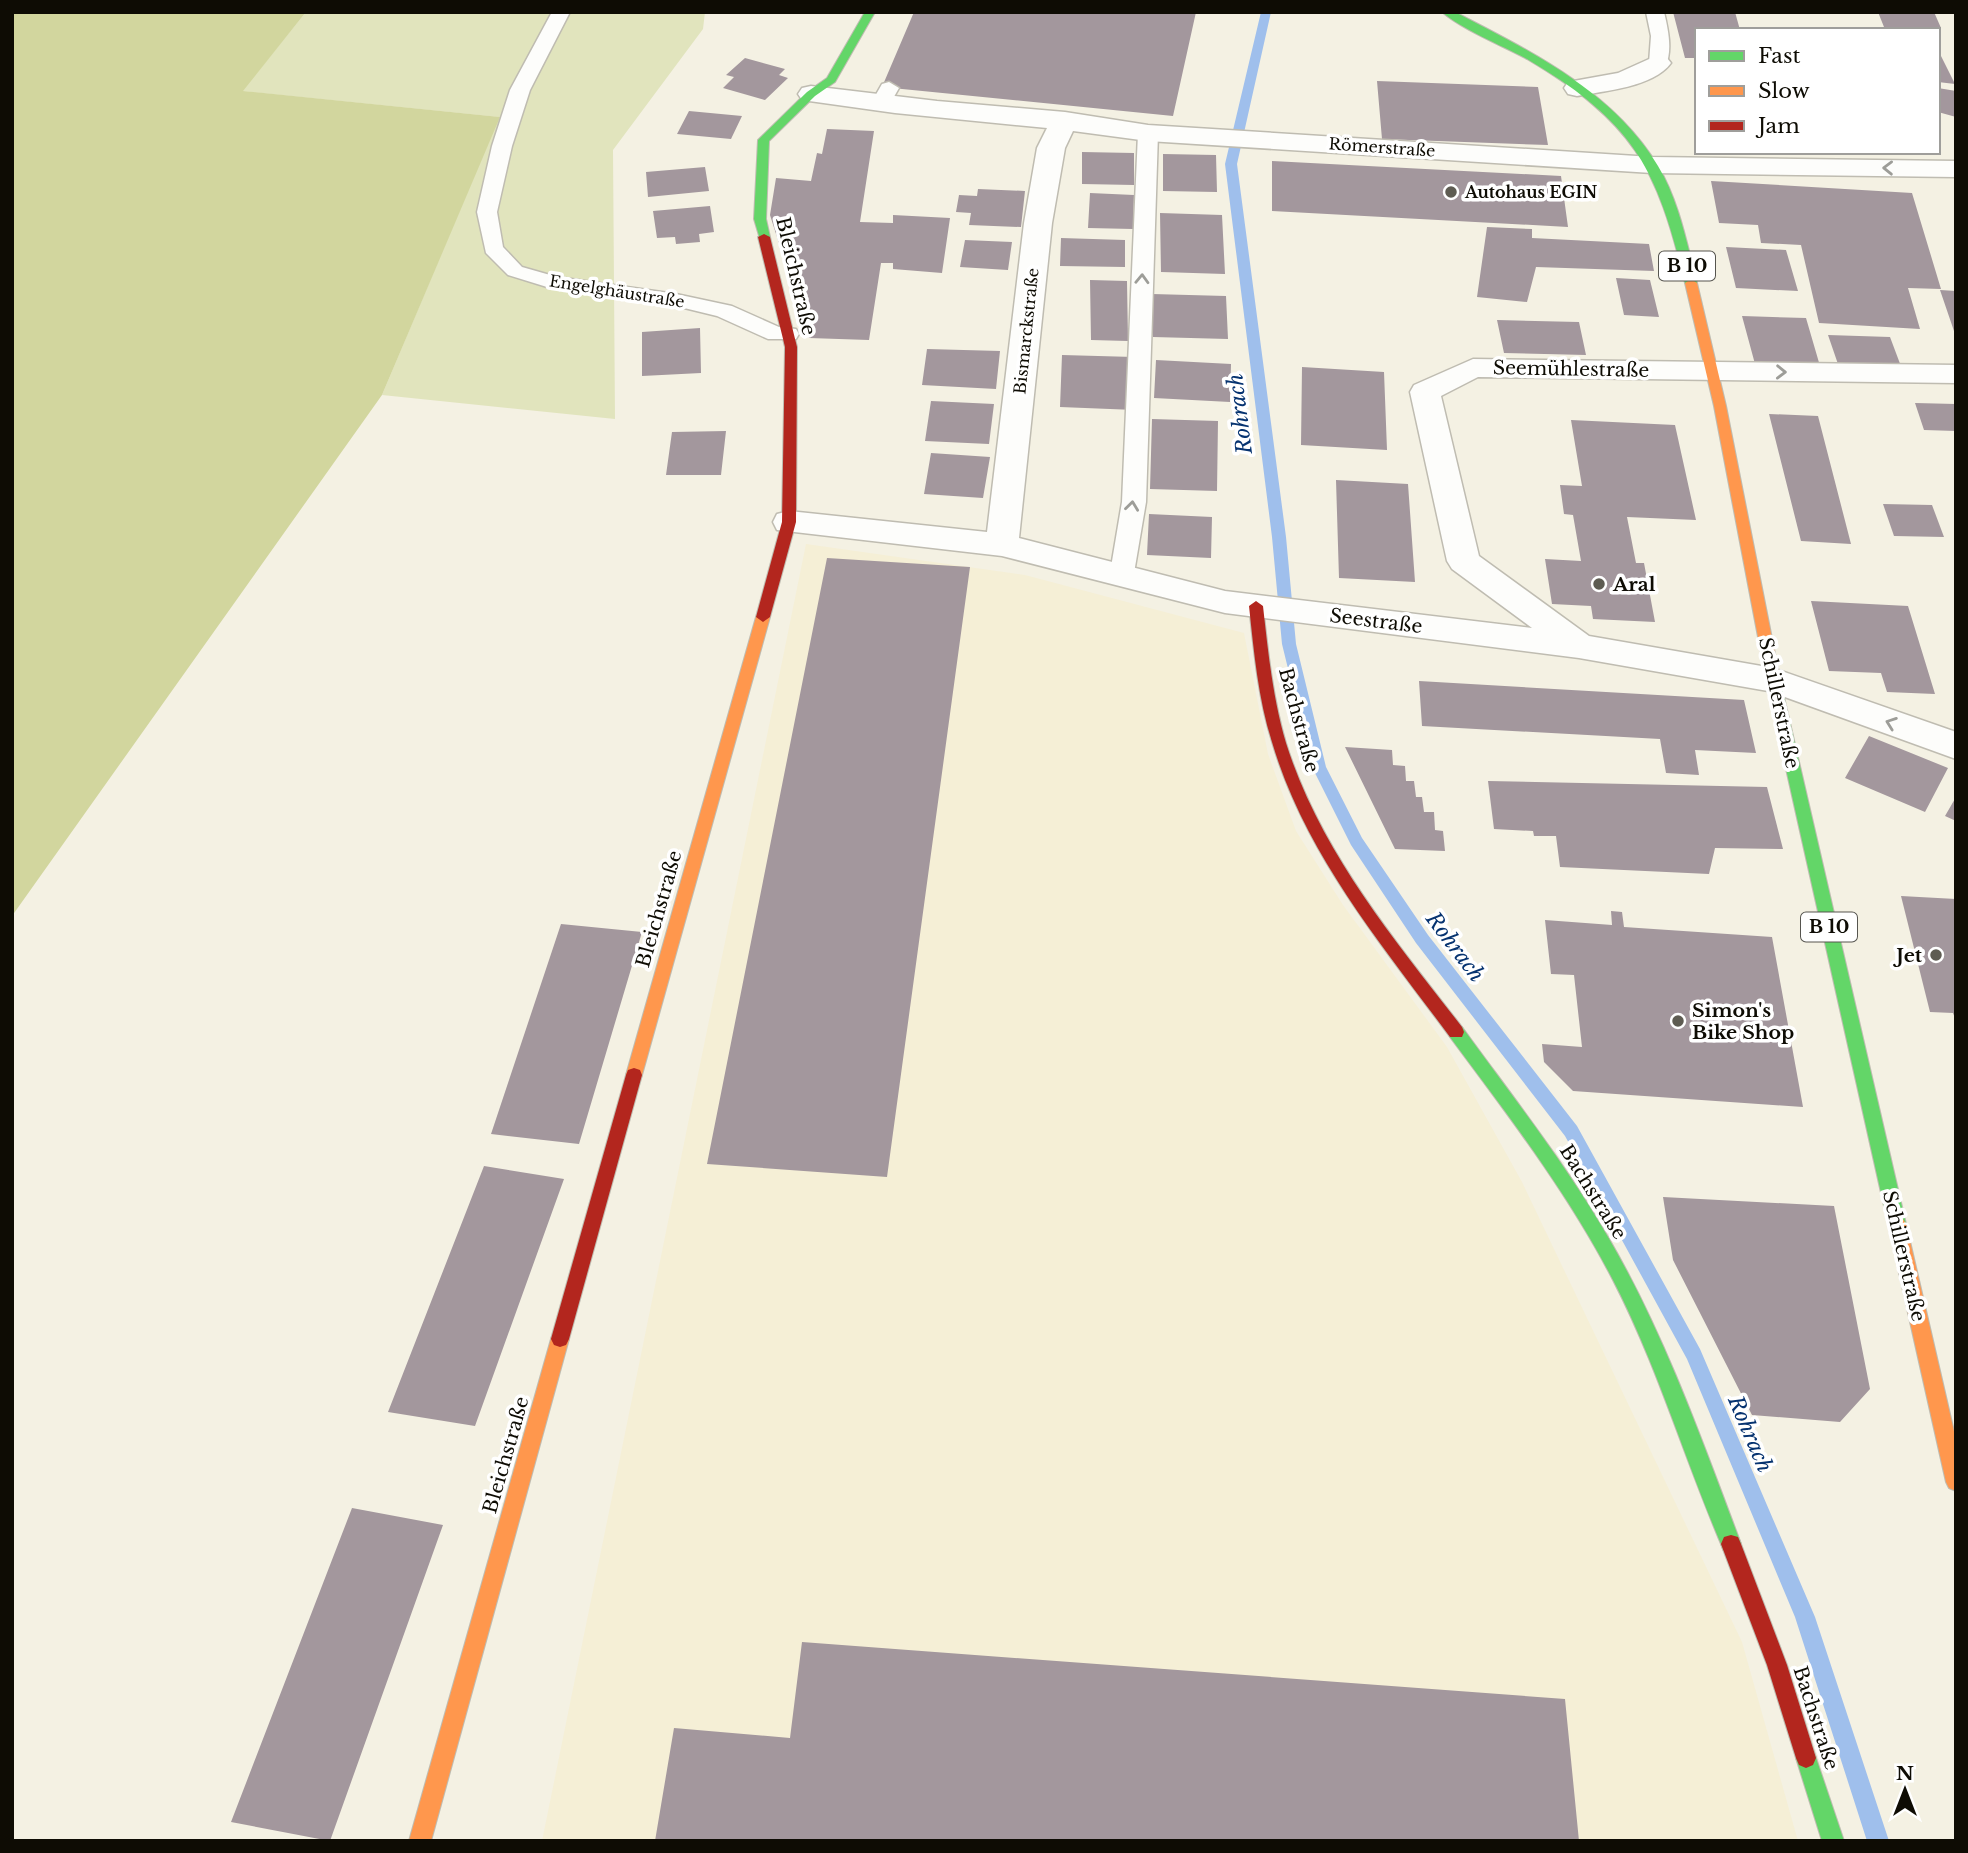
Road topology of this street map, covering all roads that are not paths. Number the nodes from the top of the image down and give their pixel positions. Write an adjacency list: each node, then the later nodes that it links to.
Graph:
1 (561, 12): 12 (lane, Engelghäustraße)
2 (870, 12): 7 (street, Bleichstraße)
3 (1447, 12): 6 (street, B 10)
4 (1655, 12): 5 (lane)
5 (1658, 63): 6 (street)
6 (1577, 88): 10 (street, Schillerstraße / B 10)
7 (811, 94): 8 (street, Römerstraße); 12 (street, Bleichstraße)
8 (1065, 120): 9 (street, Römerstraße); 16 (street, Bismarckstraße)
9 (1148, 133): 10 (street, Römerstraße); 17 (lane, one-way to 9)
10 (1652, 165): 11 (street, Römerstraße, one-way to 10); 13 (street, Schillerstraße / B 10)
11 (1956, 169)
12 (788, 334): 15 (street, Bleichstraße)
13 (1713, 371): 14 (street, Seemühlestraße, one-way to 14); 19 (street, Seemühlestraße); 20 (street, Schillerstraße / B 10)
14 (1956, 374)
15 (789, 523): 16 (street, Seestraße); 23 (street, Bleichstraße)
16 (1002, 545): 17 (street, Seestraße)
17 (1122, 573): 18 (street, Seestraße)
18 (1263, 607): 19 (street, Seestraße); 24 (street, Bachstraße)
19 (1579, 646): 20 (street, Seestraße)
20 (1773, 680): 21 (street, Seestraße, one-way to 20); 22 (street, Schillerstraße / B 10)
21 (1956, 746)
22 (1956, 1482)
23 (420, 1841)
24 (1833, 1841)

